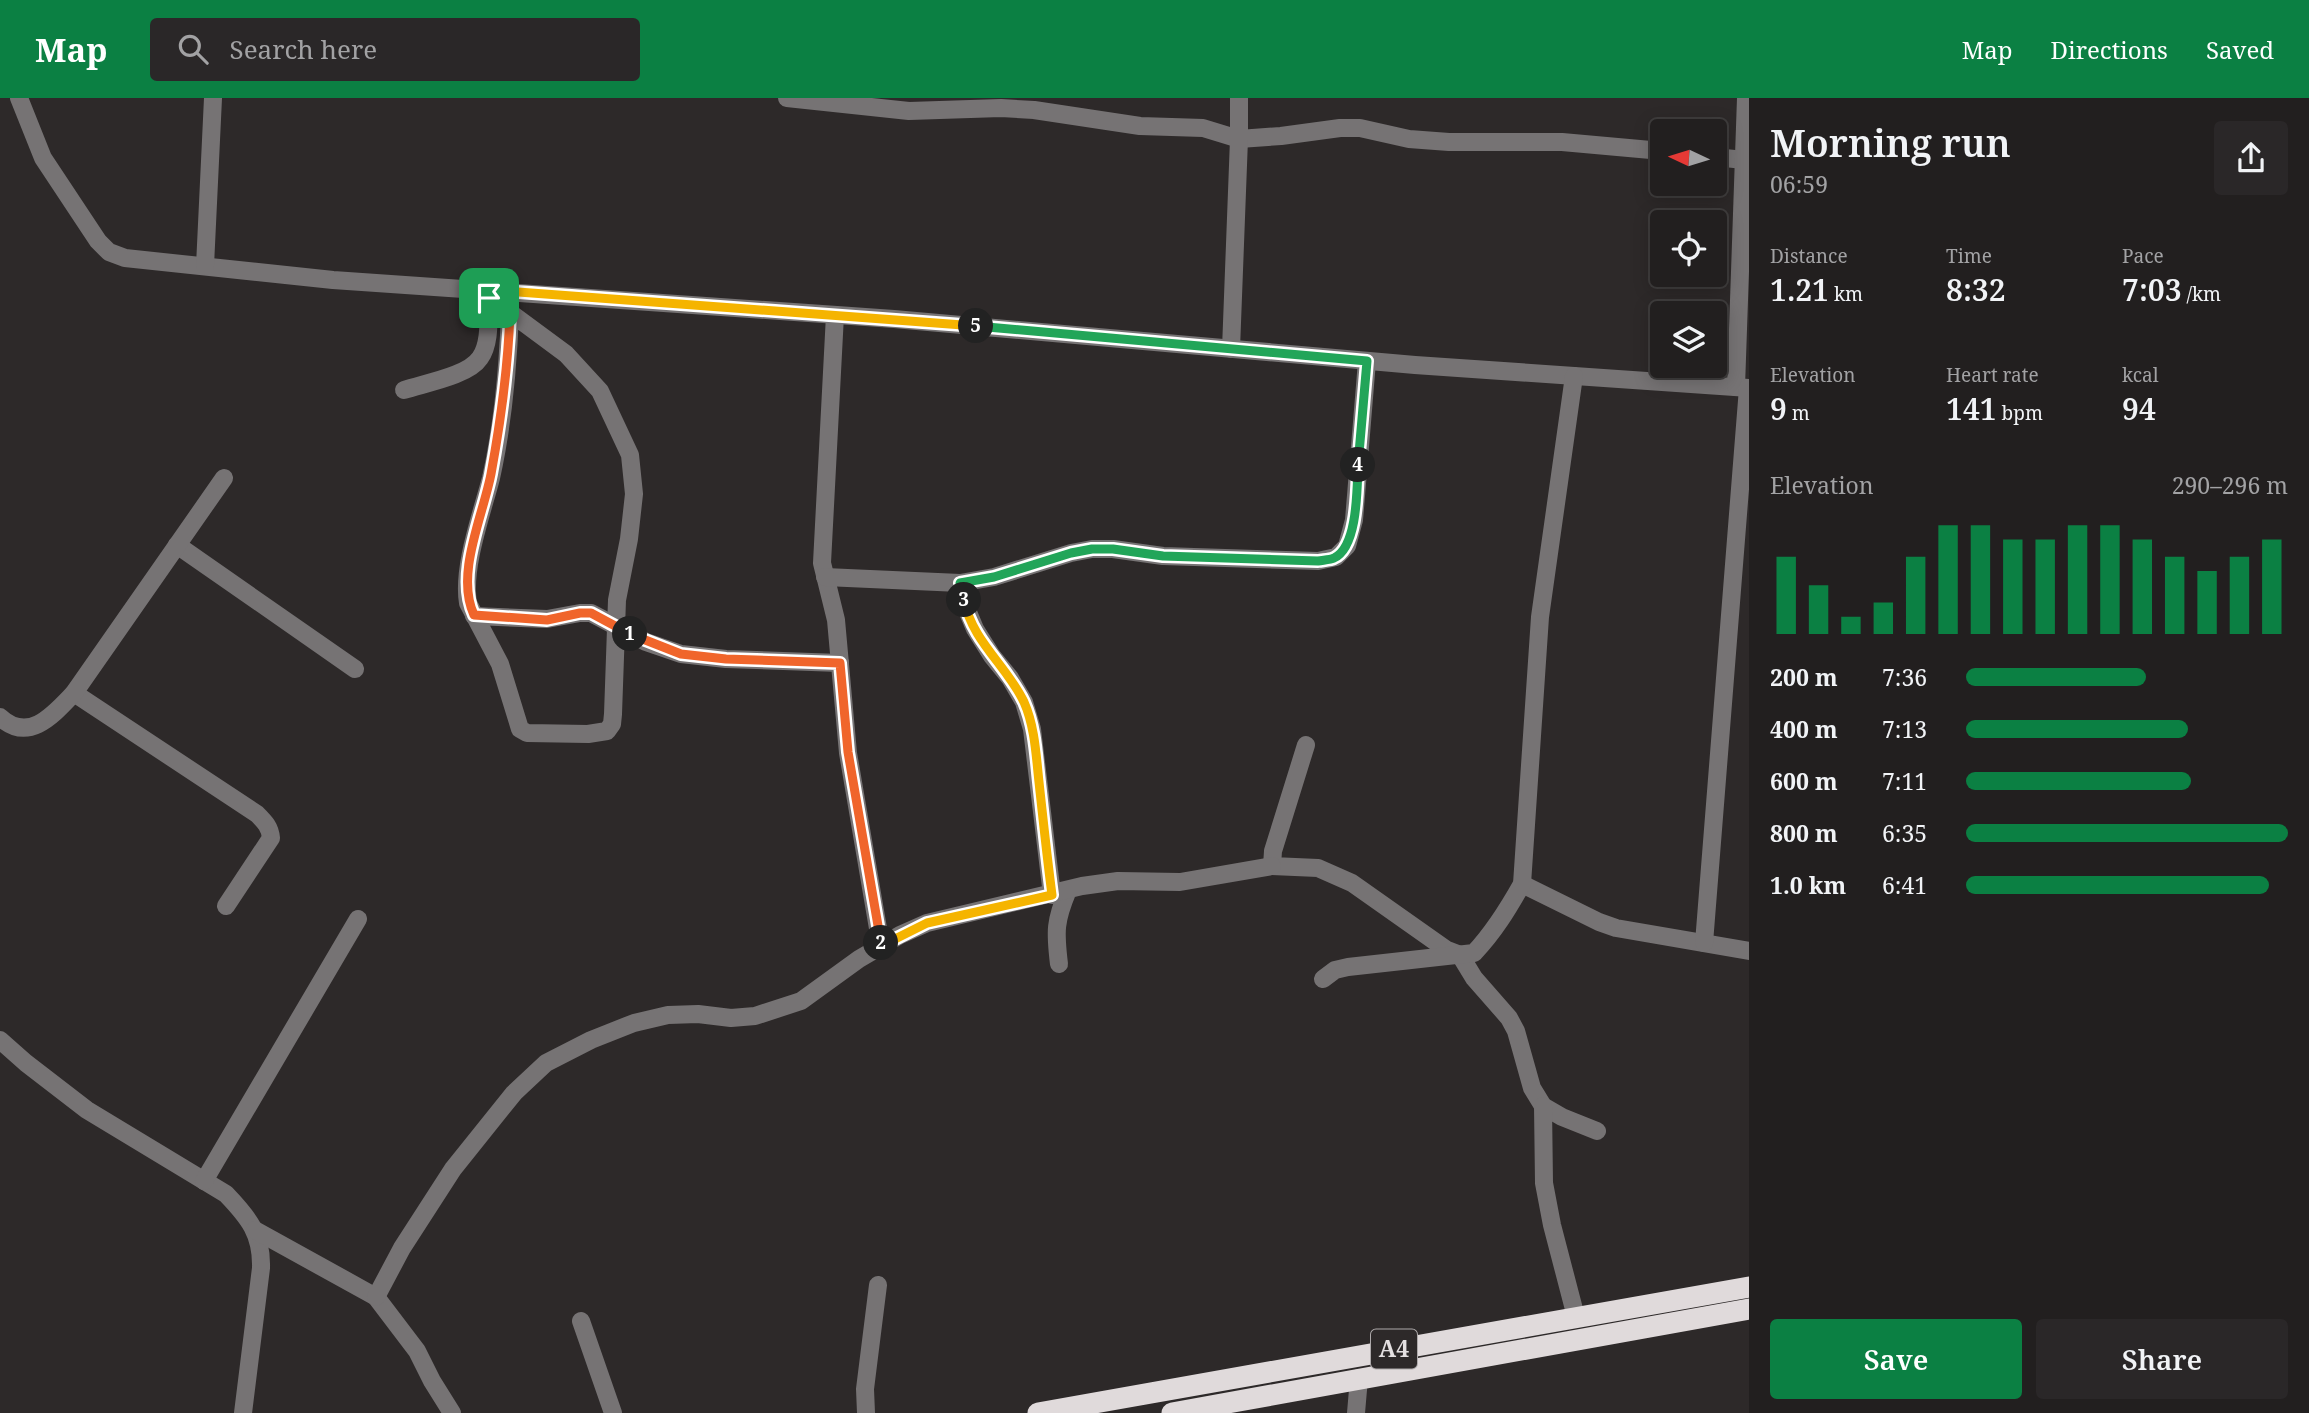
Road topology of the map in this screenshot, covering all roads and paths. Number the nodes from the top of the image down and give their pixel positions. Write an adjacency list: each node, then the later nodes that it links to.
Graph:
1 (19, 98): 12 (street)
2 (213, 98): 12 (street)
3 (787, 98): 6 (street)
4 (1239, 98): 8 (street)
5 (1746, 98): 11 (street)
6 (852, 101): 7 (street)
7 (908, 104): 8 (street)
8 (1239, 139): 9 (street); 16 (street)
9 (1650, 150)
10 (1727, 158): 11 (street)
11 (1744, 160): 19 (street)
12 (205, 266): 13 (street)
13 (484, 294): 14 (street); 15 (street); 20 (street)
14 (510, 313): 25 (street); 26 (street)
15 (835, 315): 16 (street); 23 (street)
16 (1231, 349): 17 (street)
17 (1367, 361): 18 (street); 24 (street)
18 (1574, 376): 19 (street); 33 (street)
19 (1744, 388): 37 (street)
20 (404, 390)
21 (224, 478): 22 (street)
22 (177, 545): 28 (street); 29 (street)
23 (825, 577): 24 (street); 27 (street)
24 (960, 583): 34 (street)
25 (474, 615): 26 (street); 26 (street)
26 (614, 627): 27 (street)
27 (840, 663): 38 (street)
28 (355, 669)
29 (74, 693): 30 (street); 35 (street)
30 (0, 717)
31 (1306, 745): 32 (street)
32 (1272, 866): 34 (street); 40 (street)
33 (1522, 884): 37 (street); 40 (street)
34 (1060, 892): 38 (street); 41 (street)
35 (226, 906)
36 (358, 919): 46 (street)
37 (1704, 943): 39 (street)
38 (881, 946): 50 (street)
39 (1749, 951)
40 (1460, 955): 42 (street); 44 (street)
41 (1059, 964)
42 (1323, 979)
43 (0, 1041): 46 (street)
44 (1543, 1105): 45 (street); 52 (street)
45 (1597, 1131)
46 (204, 1181): 47 (street)
47 (254, 1230): 50 (street); 55 (street)
48 (878, 1285): 58 (street)
49 (1749, 1287): 52 (highway, A4)
50 (376, 1297): 56 (street)
51 (1749, 1309): 54 (highway, A4)
52 (1576, 1317): 59 (highway, A4)
53 (581, 1321): 57 (street)
54 (1359, 1378): 60 (highway, A4); 61 (street)
55 (243, 1413)
56 (452, 1413)
57 (613, 1413)
58 (866, 1413)
59 (1038, 1413)
60 (1172, 1413)
61 (1356, 1413)

